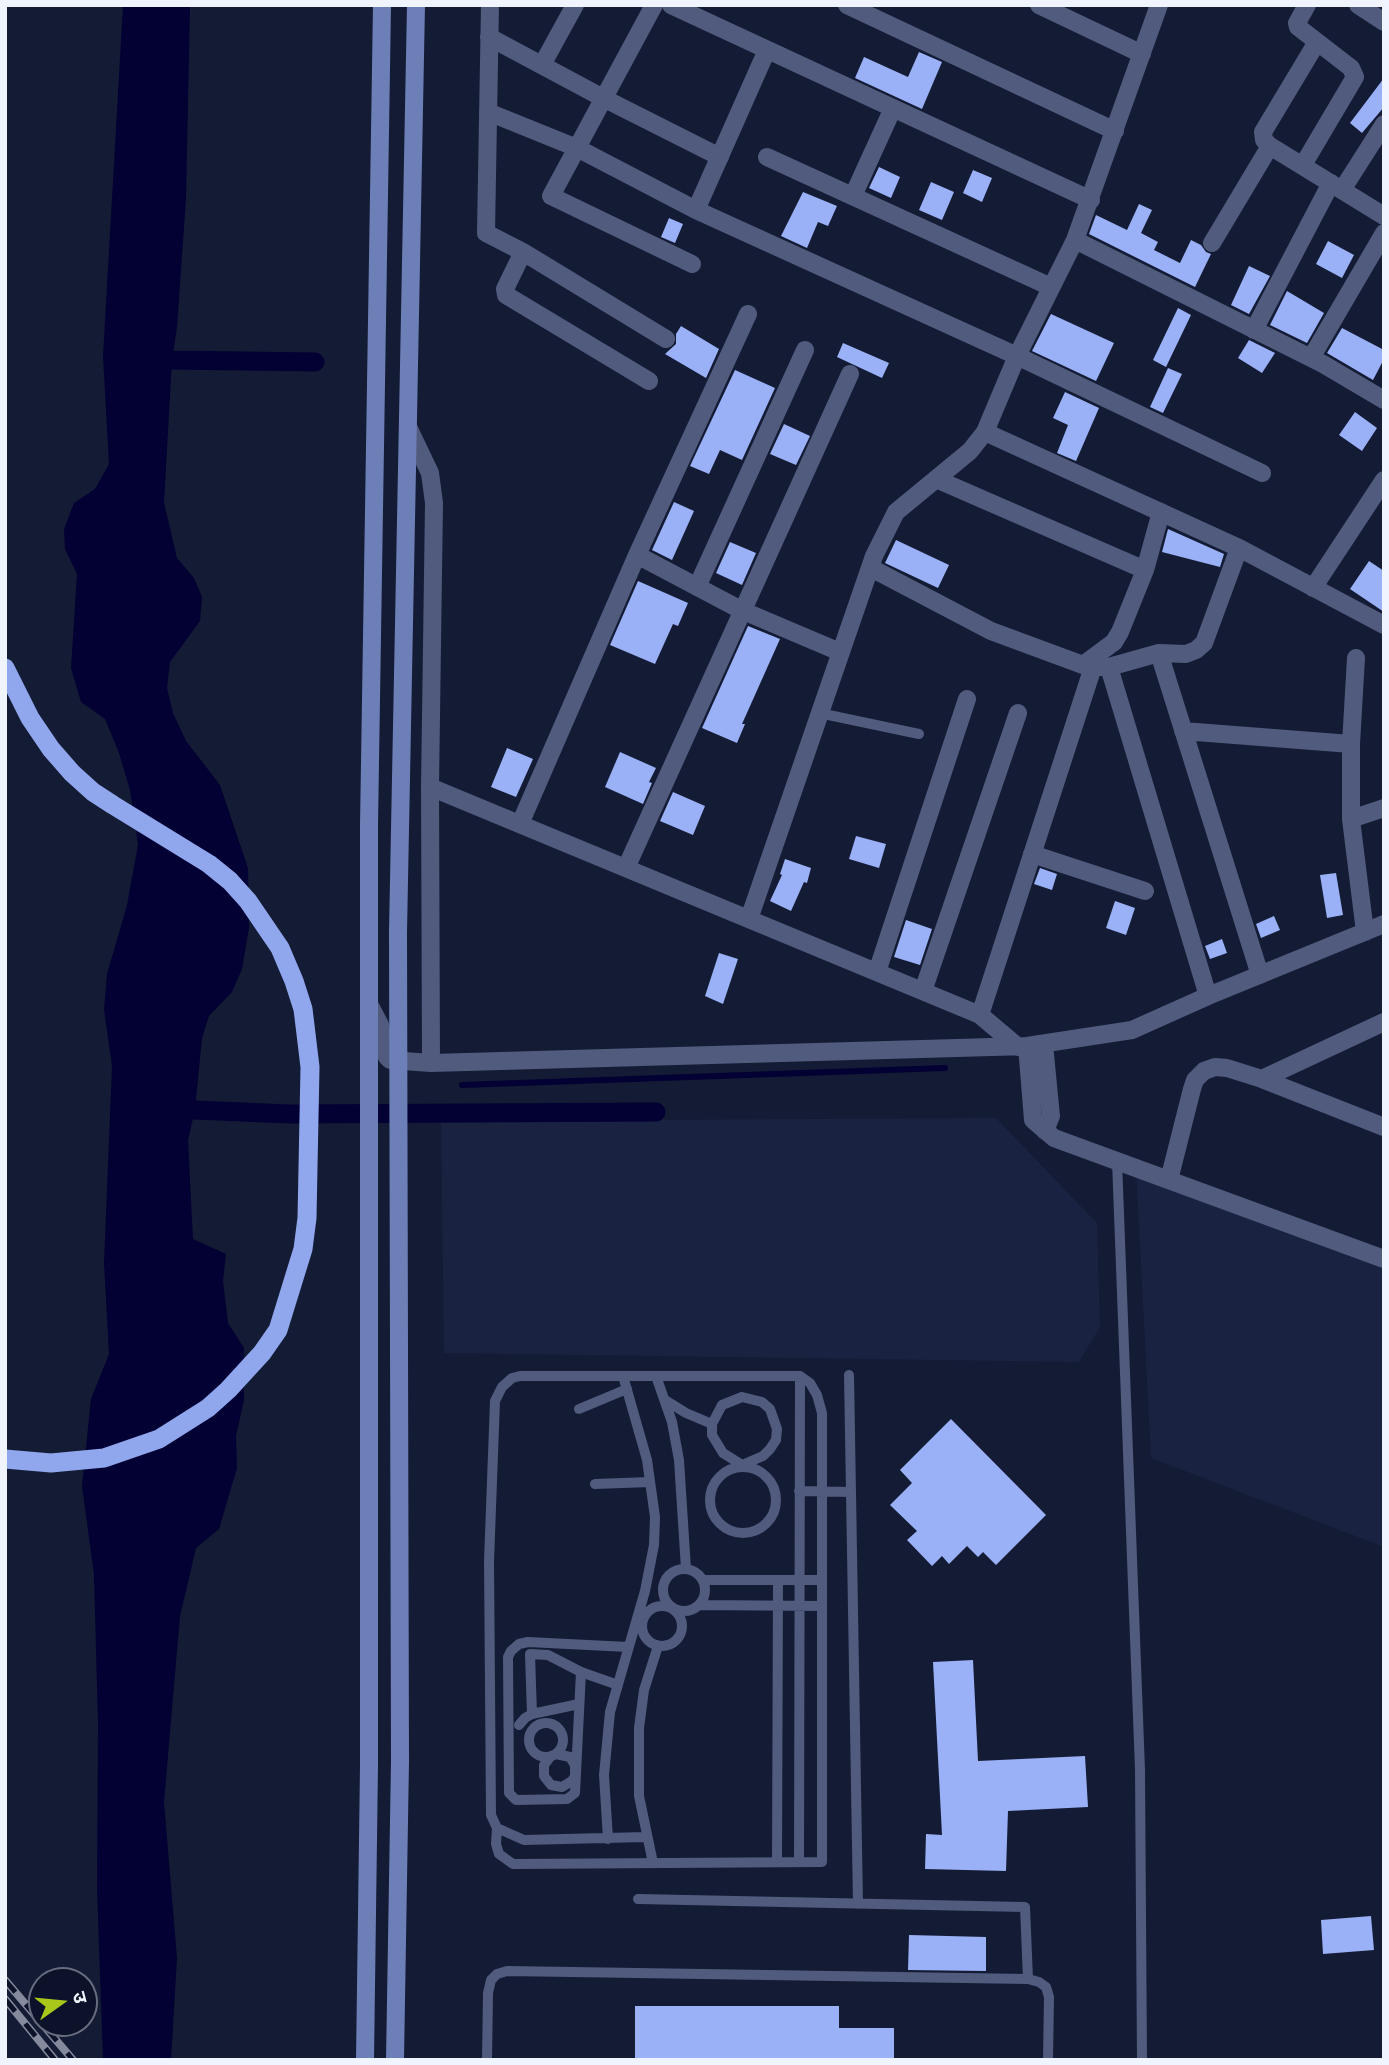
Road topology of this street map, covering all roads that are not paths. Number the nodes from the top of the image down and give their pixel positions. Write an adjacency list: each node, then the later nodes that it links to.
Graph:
1 (382, 5): 87 (main road)
2 (416, 5): 48 (main road)
3 (490, 5): 13 (street)
4 (575, 5): 17 (street)
5 (654, 5): 18 (street)
6 (671, 5): 15 (street)
7 (847, 5): 22 (street)
8 (1039, 5): 16 (street)
9 (1159, 5): 16 (street)
10 (1307, 5): 14 (street)
11 (1358, 5): 12 (street)
12 (1384, 22)
13 (489, 37): 17 (street); 20 (street)
14 (1317, 42): 23 (street); 27 (street)
15 (767, 50): 19 (street); 25 (street)
16 (1142, 54): 22 (street)
17 (542, 65): 18 (street)
18 (605, 99): 24 (street); 25 (street)
19 (893, 108): 29 (street); 30 (street)
20 (488, 112): 24 (street); 36 (street)
21 (1384, 124): 28 (street)
22 (1115, 131): 30 (street)
23 (1270, 146): 27 (street); 35 (street)
24 (577, 148): 31 (street); 37 (street)
25 (720, 157): 31 (street)
26 (767, 157): 29 (street)
27 (1303, 166): 28 (street)
28 (1336, 186): 32 (street); 40 (street)
29 (853, 196): 38 (street)
30 (1091, 200): 34 (street)
31 (696, 210): 43 (street)
32 (1384, 216)
33 (1384, 233): 44 (street)
34 (1075, 240): 38 (street); 40 (street)
35 (1212, 243)
36 (523, 252): 41 (street); 46 (street)
37 (692, 264)
38 (1051, 287): 43 (street)
39 (748, 314): 55 (street)
40 (1254, 330): 44 (street)
41 (666, 339)
42 (806, 350): 58 (street)
43 (1017, 356): 49 (street); 50 (street)
44 (1311, 358): 47 (street)
45 (850, 374): 60 (street)
46 (649, 381)
47 (1384, 400)
48 (408, 427): 73 (street); 143 (main road)
49 (985, 432): 51 (street); 53 (street)
50 (1262, 473)
51 (936, 479): 56 (street); 57 (street)
52 (1384, 480): 59 (street)
53 (1161, 512): 54 (street); 57 (street)
54 (1239, 548): 59 (street); 63 (street)
55 (637, 555): 58 (street); 76 (street)
56 (871, 568): 62 (street); 65 (street)
57 (1145, 570): 65 (street)
58 (697, 587): 60 (street)
59 (1313, 588): 61 (street)
60 (741, 610): 62 (street); 78 (street)
61 (1384, 625)
62 (840, 652): 68 (street)
63 (1159, 653): 65 (street); 70 (street)
64 (1356, 658): 72 (street)
65 (1095, 666): 77 (street); 86 (street)
66 (5, 668): 105 (highway)
67 (967, 699): 83 (street)
68 (819, 713): 71 (lane); 80 (street)
69 (1018, 713): 85 (street)
70 (1184, 731): 72 (street); 84 (street)
71 (919, 734)
72 (1351, 744): 75 (street)
73 (430, 787): 76 (street); 91 (street)
74 (1384, 808): 75 (street)
75 (1351, 819): 82 (street)
76 (520, 824): 78 (street)
77 (1032, 854): 79 (street); 88 (street)
78 (626, 868): 80 (street)
79 (1145, 891)
80 (749, 919): 83 (street)
81 (1384, 924): 82 (street)
82 (1366, 932): 84 (street)
83 (877, 972): 85 (street)
84 (1260, 975): 86 (street)
85 (923, 991): 88 (street)
86 (1208, 996): 90 (street)
87 (370, 1006): 91 (street); 142 (main road)
88 (980, 1015): 90 (street)
89 (1383, 1023): 92 (street)
90 (1033, 1051): 91 (street); 94 (street)
91 (431, 1063)
92 (1262, 1079): 93 (street); 95 (street)
93 (1384, 1127)
94 (1117, 1161): 95 (street); 146 (lane)
95 (1168, 1180): 96 (street)
96 (1384, 1259)
97 (623, 1376): 98 (lane); 101 (lane); 133 (lane)
98 (656, 1376): 99 (lane); 102 (lane)
99 (800, 1376): 109 (lane); 110 (lane)
100 (849, 1376): 111 (lane)
101 (626, 1389): 103 (lane); 107 (lane)
102 (664, 1399): 104 (lane); 112 (lane)
103 (579, 1409)
104 (712, 1424): 106 (lane); 106 (lane)
105 (5, 1459)
106 (742, 1465): 106 (lane)
107 (650, 1482): 108 (lane); 117 (lane)
108 (595, 1484)
109 (799, 1492): 110 (lane); 115 (lane)
110 (822, 1492): 111 (lane); 116 (lane)
111 (851, 1492): 140 (lane)
112 (686, 1569): 113 (lane); 118 (lane)
113 (703, 1580): 114 (lane); 119 (lane)
114 (778, 1580): 115 (lane); 120 (lane)
115 (799, 1580): 116 (lane); 121 (lane)
116 (822, 1580): 122 (lane)
117 (647, 1581): 118 (lane); 124 (lane)
118 (665, 1583): 123 (lane)
119 (699, 1605): 120 (lane); 123 (lane)
120 (777, 1606): 121 (lane); 136 (lane)
121 (799, 1606): 122 (lane); 137 (lane)
122 (822, 1606): 137 (lane)
123 (673, 1609): 124 (lane); 125 (lane)
124 (640, 1620): 125 (lane); 126 (lane)
125 (658, 1646): 134 (lane)
126 (628, 1647): 128 (lane); 132 (lane)
127 (581, 1672): 128 (lane); 129 (lane); 130 (lane)
128 (618, 1685): 135 (lane)
129 (579, 1704): 130 (lane); 132 (lane)
130 (532, 1714): 131 (lane)
131 (519, 1726)
132 (576, 1770): 132 (lane)
133 (497, 1828): 135 (lane); 138 (lane)
134 (646, 1837): 135 (lane); 138 (lane)
135 (608, 1839)
136 (777, 1862): 137 (lane); 138 (lane)
137 (799, 1862)
138 (653, 1863)
139 (638, 1899): 140 (lane)
140 (859, 1904): 141 (lane)
141 (1028, 1979): 144 (lane); 145 (lane)
142 (365, 2060)
143 (395, 2060)
144 (487, 2060)
145 (1048, 2060)
146 (1142, 2060)

